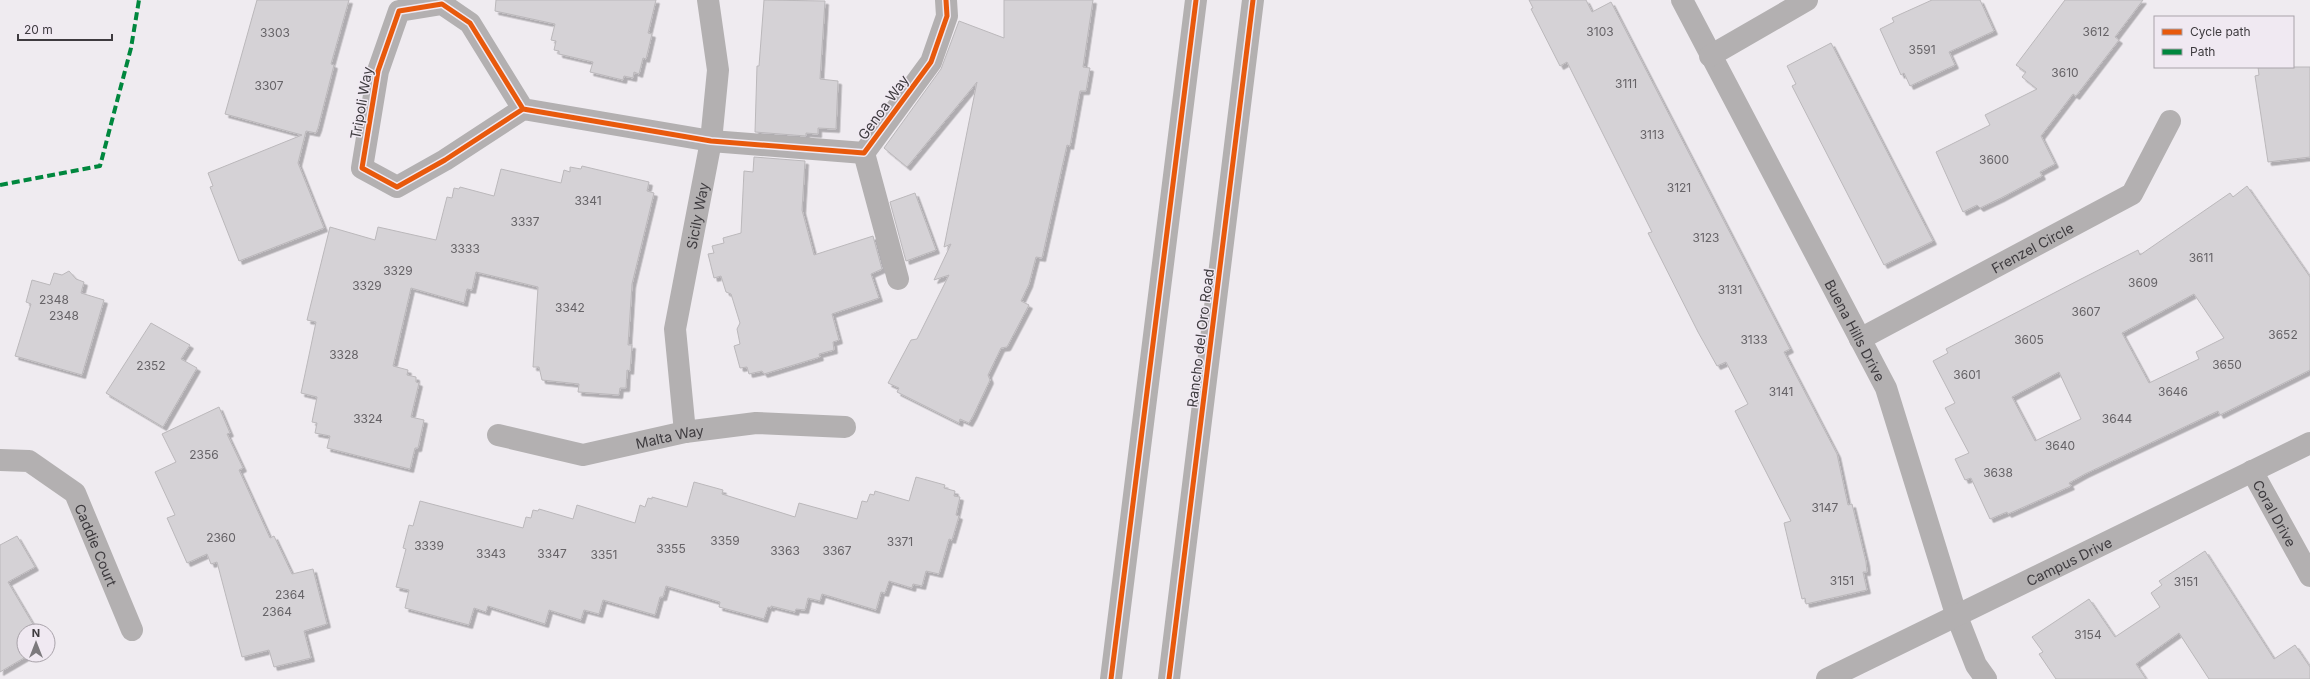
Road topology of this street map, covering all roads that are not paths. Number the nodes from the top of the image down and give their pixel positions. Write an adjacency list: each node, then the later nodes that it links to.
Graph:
1 (708, 0): 10 (street, Sicily Way)
2 (946, 0): 11 (street, Genoa Way)
3 (1196, 0): 23 (main road)
4 (1253, 0): 24 (main road, Rancho del Oro Road)
5 (1682, 0): 7 (street, Buena Hills Drive)
6 (1807, 0): 7 (street)
7 (1710, 56): 13 (street, Buena Hills Drive)
8 (523, 108): 8 (street, Tripoli Way); 10 (street)
9 (2170, 121): 13 (street, Frenzel Circle)
10 (711, 141): 11 (street, Genoa Way); 15 (street, Sicily Way)
11 (864, 153): 12 (street, Genoa Way)
12 (898, 279)
13 (1860, 339): 21 (street, Buena Hills Drive)
14 (845, 427): 15 (street, Malta Way)
15 (685, 432): 16 (street, Malta Way)
16 (498, 435)
17 (2310, 443): 19 (street, Campus Drive)
18 (0, 460): 22 (street, Caddie Court)
19 (2252, 471): 20 (street, Coral Drive); 21 (street, Campus Drive)
20 (2310, 576)
21 (1956, 614): 25 (street, Campus Drive); 26 (street, Buena Hills Drive)
22 (132, 630)
23 (1111, 679)
24 (1169, 679)
25 (1826, 679)
26 (1986, 679)

